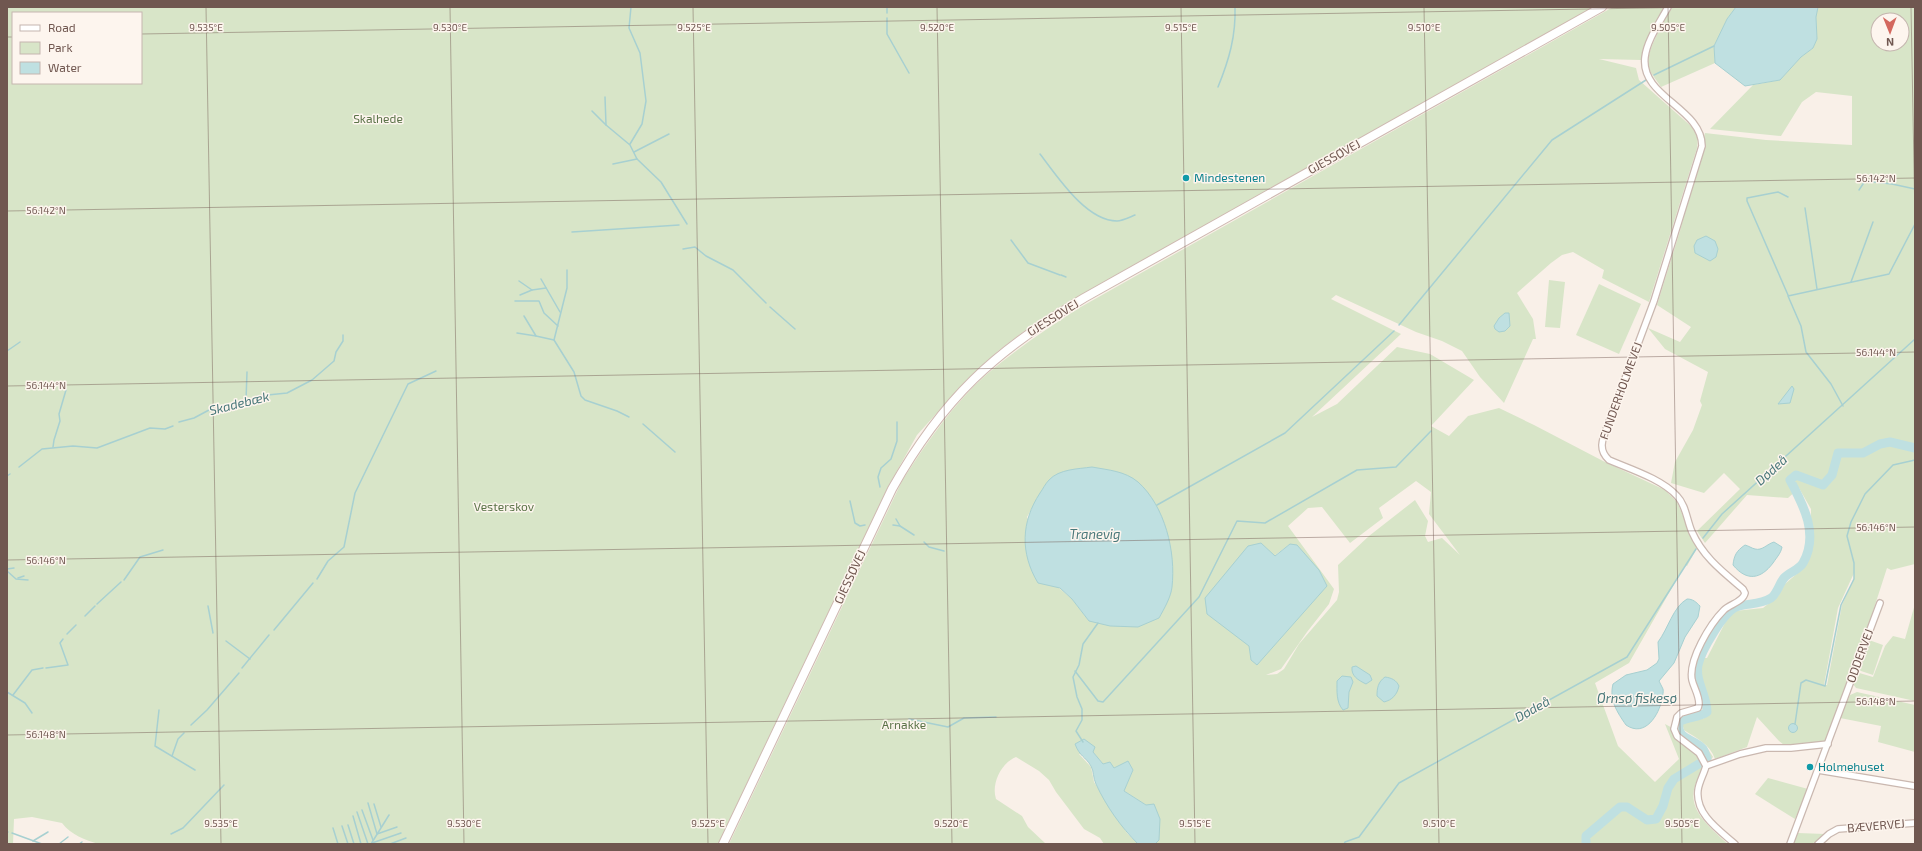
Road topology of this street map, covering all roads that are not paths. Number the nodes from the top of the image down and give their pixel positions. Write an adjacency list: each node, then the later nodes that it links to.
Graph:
1 (1602, 7): 9 (street, GJESSØVEJ)
2 (1668, 7): 5 (street, FUNDERHOLMEVEJ)
3 (1880, 603): 4 (street, ODDERVEJ)
4 (1828, 744): 5 (street); 6 (street, ODDERVEJ)
5 (1706, 766): 10 (street)
6 (1818, 770): 7 (street); 11 (street, ODDERVEJ)
7 (1914, 786)
8 (1915, 823): 12 (street, BÆVERVEJ)
9 (723, 844)
10 (1735, 844)
11 (1790, 844)
12 (1818, 844)

